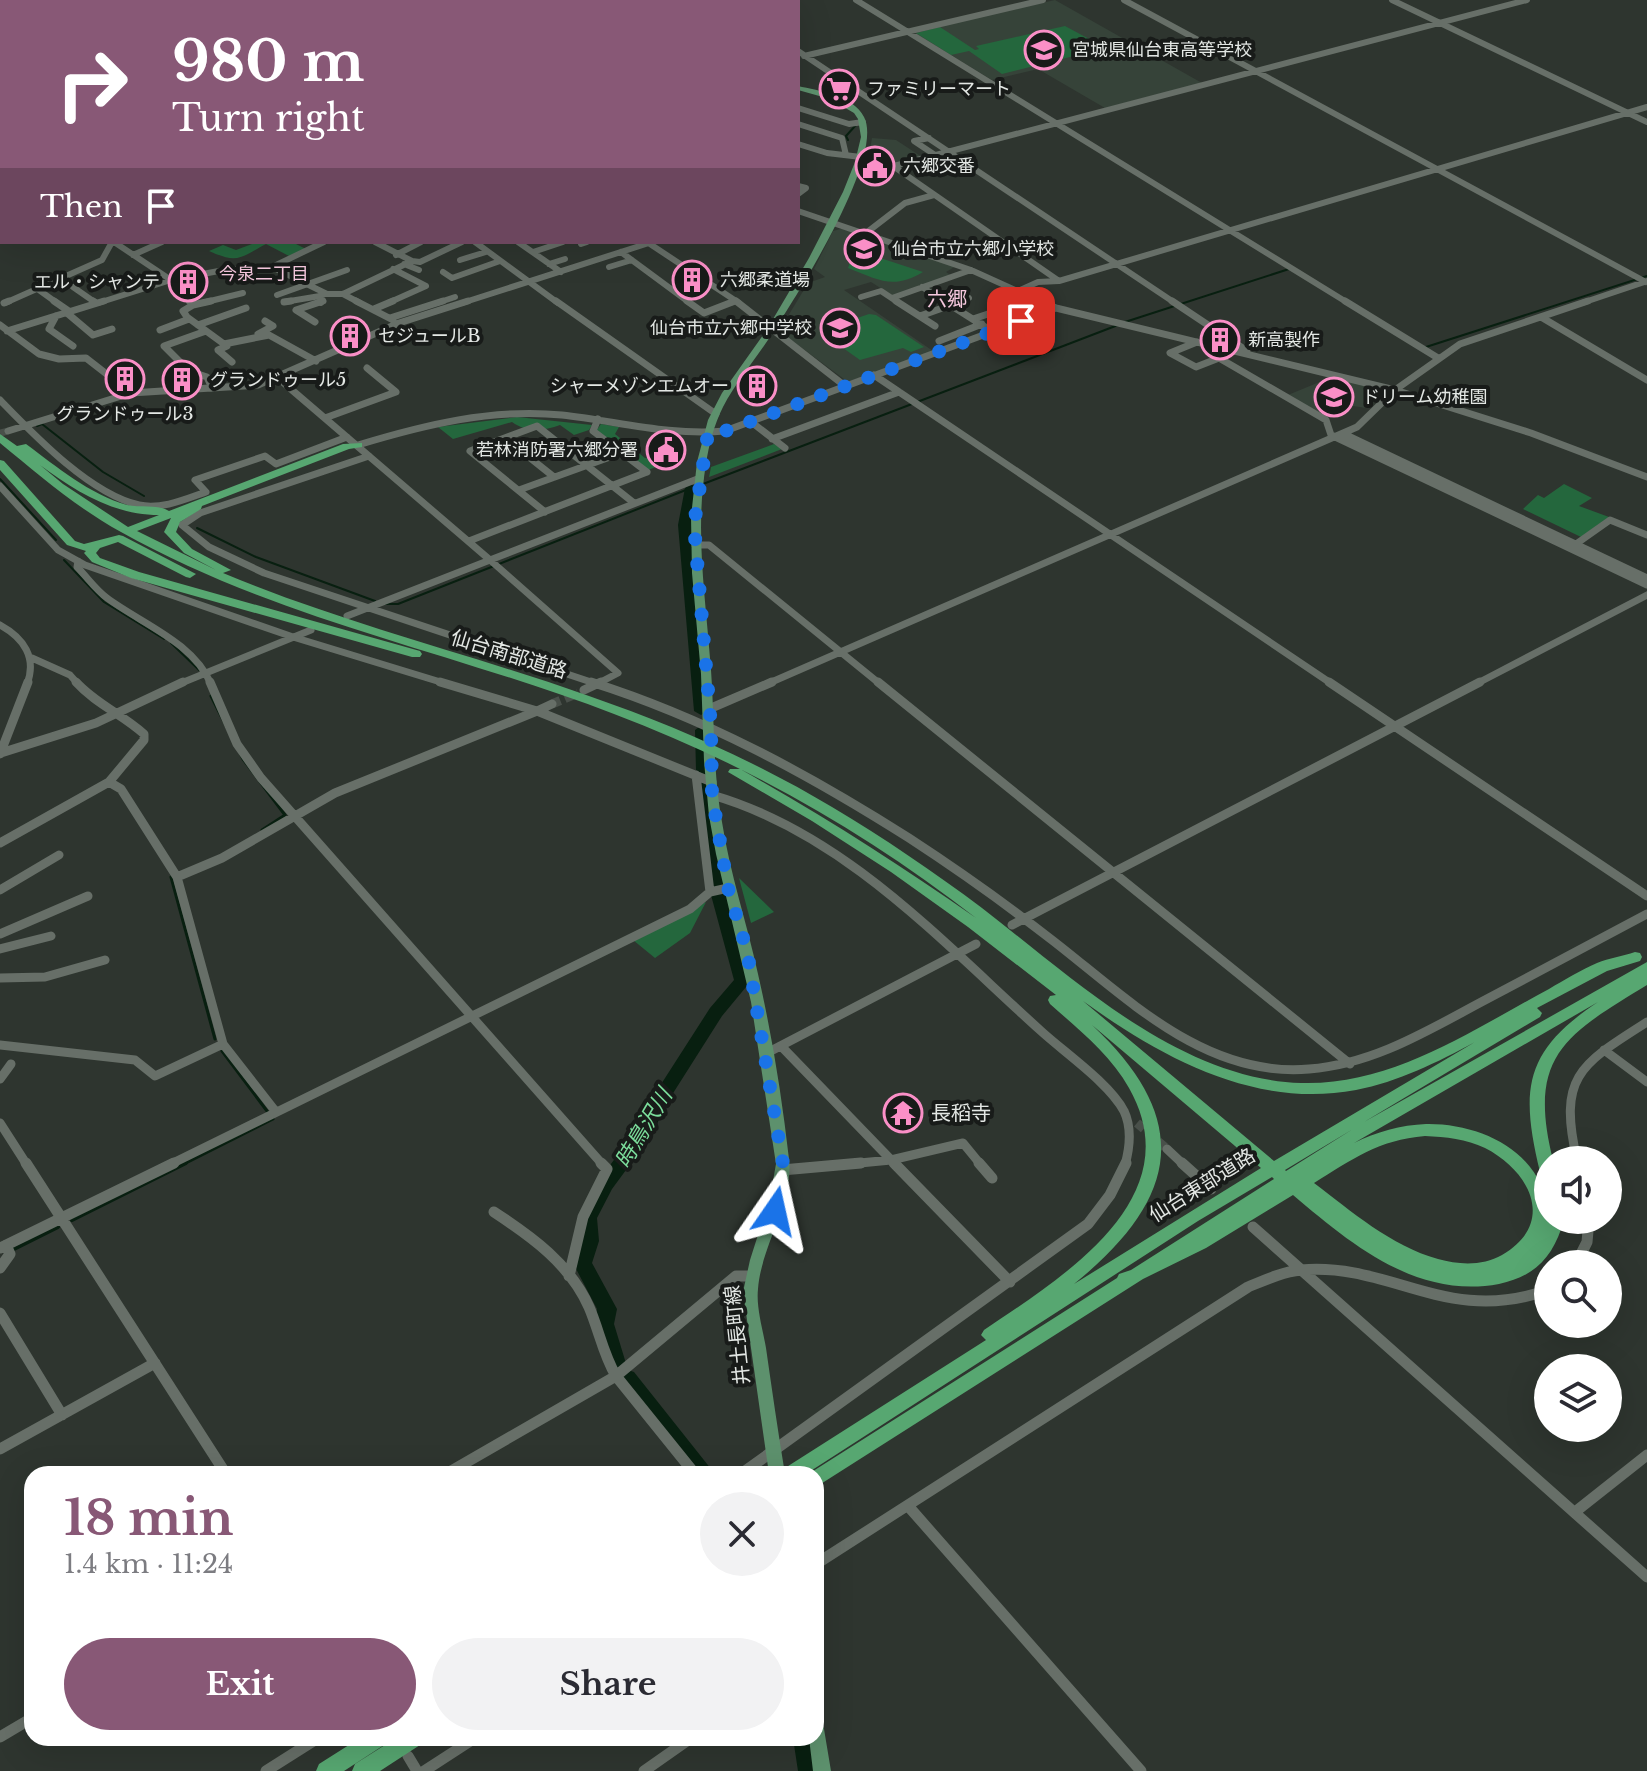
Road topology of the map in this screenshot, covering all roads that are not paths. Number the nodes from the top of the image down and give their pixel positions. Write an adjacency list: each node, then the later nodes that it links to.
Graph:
1 (856, 0): 7 (street)
2 (1043, 0): 7 (street)
3 (1124, 0): 9 (street)
4 (1392, 0): 6 (street)
5 (1527, 0): 6 (street)
6 (1440, 23): 9 (street); 13 (street)
7 (907, 32): 8 (street); 16 (street)
8 (802, 56): 19 (street)
9 (1255, 71): 16 (street); 27 (street)
10 (800, 89): 14 (main road)
11 (1647, 107): 13 (street)
12 (800, 109): 14 (street)
13 (1627, 113): 15 (street); 27 (street)
14 (863, 122): 25 (main road, 井土長町線)
15 (1647, 122)
16 (1056, 124): 22 (street); 32 (street)
17 (800, 125): 18 (street)
18 (832, 135): 21 (street); 23 (street)
19 (929, 138): 22 (street); 24 (street)
20 (800, 145): 21 (street)
21 (810, 148): 23 (street)
22 (950, 152): 24 (street); 59 (street)
23 (846, 155): 25 (street)
24 (935, 155): 26 (street)
25 (861, 157): 28 (main road, 井土長町線)
26 (893, 166): 28 (street); 29 (street)
27 (1437, 170): 32 (street); 69 (street)
28 (858, 172): 31 (main road, 井土長町線)
29 (934, 195): 33 (street); 70 (street)
30 (800, 212): 31 (street)
31 (830, 222): 33 (street); 112 (main road, 井土長町線)
32 (1229, 231): 59 (street); 124 (street)
33 (866, 233): 65 (street)
34 (112, 244): 75 (street)
35 (116, 244): 51 (street)
36 (158, 244): 51 (street)
37 (301, 244): 47 (street)
38 (319, 244): 47 (street)
39 (378, 244): 52 (street)
40 (417, 244): 52 (street)
41 (458, 244): 57 (street)
42 (477, 244): 48 (street)
43 (521, 244): 49 (street)
44 (557, 244): 49 (street)
45 (643, 244): 50 (street)
46 (652, 244): 86 (street)
47 (310, 248): 60 (street)
48 (486, 252): 54 (street); 56 (street)
49 (533, 252): 58 (street)
50 (621, 252): 55 (street); 67 (street)
51 (133, 255): 68 (street)
52 (396, 255): 57 (street)
53 (565, 259): 58 (street)
54 (460, 260)
55 (632, 260): 61 (street); 86 (street)
56 (500, 261): 66 (street); 71 (street)
57 (408, 262): 62 (street); 64 (street)
58 (549, 264): 67 (street)
59 (1117, 264): 70 (street); 123 (street)
60 (272, 267): 68 (street); 72 (street)
61 (609, 267)
62 (393, 269): 79 (street); 94 (street)
63 (347, 270): 72 (street)
64 (419, 270)
65 (971, 270): 74 (street); 76 (street)
66 (443, 272)
67 (561, 272): 71 (street)
68 (171, 280): 88 (street); 90 (street)
69 (1644, 280): 99 (street)
70 (1059, 281): 76 (street)
71 (529, 283): 105 (street); 137 (street)
72 (311, 285): 80 (street); 81 (street)
73 (73, 287): 88 (street)
74 (922, 287): 84 (street); 91 (street)
75 (39, 290): 89 (street); 96 (street)
76 (1018, 291): 93 (street)
77 (243, 293): 90 (street)
78 (0, 294): 89 (street)
79 (343, 294): 81 (street); 94 (street)
80 (277, 295)
81 (323, 295): 87 (street); 104 (street)
82 (455, 297): 100 (street)
83 (861, 297): 84 (street)
84 (892, 298): 98 (street)
85 (969, 298): 91 (street)
86 (735, 301): 112 (street)
87 (284, 302)
88 (96, 303): 96 (street)
89 (2, 305)
90 (193, 305): 101 (street)
91 (950, 305): 98 (street); 102 (street)
92 (246, 308): 108 (street)
93 (1056, 308): 115 (street); 120 (street)
94 (374, 309): 100 (street)
95 (997, 311): 102 (street)
96 (69, 312): 97 (street); 110 (street)
97 (56, 316): 113 (street); 122 (street)
98 (920, 316): 109 (street)
99 (1541, 317): 124 (street); 130 (street)
100 (390, 318): 105 (street)
101 (189, 319): 108 (street); 111 (street)
102 (973, 319): 106 (street)
103 (265, 321): 117 (street)
104 (315, 322)
105 (399, 323): 125 (street)
106 (982, 324): 115 (street); 116 (street)
107 (0, 325): 113 (street)
108 (198, 325): 114 (street)
109 (935, 326)
110 (112, 329)
111 (160, 330)
112 (771, 330): 131 (street); 137 (main road, 井土長町線)
113 (7, 331): 135 (street)
114 (206, 331): 121 (street); 132 (street)
115 (993, 332): 119 (street)
116 (953, 335): 118 (street); 119 (street)
117 (255, 336): 121 (street); 125 (street)
118 (939, 341)
119 (964, 342): 128 (street)
120 (1198, 342): 123 (street); 144 (street)
121 (224, 344): 126 (street)
122 (73, 346)
123 (1250, 354): 133 (street)
124 (1438, 358): 133 (street)
125 (316, 361): 129 (street)
126 (232, 362)
127 (367, 368): 138 (street)
128 (874, 375): 131 (street); 134 (street)
129 (278, 378): 132 (street); 138 (street)
130 (1647, 380)
131 (845, 386): 140 (street)
132 (212, 388): 135 (street)
133 (1395, 390): 144 (street); 156 (street)
134 (899, 392): 147 (street); 165 (street)
135 (131, 393): 141 (street)
136 (0, 400): 141 (street)
137 (716, 414): 143 (main road, 井土長町線)
138 (325, 418): 145 (street)
139 (598, 419): 143 (street); 148 (street); 151 (street)
140 (750, 421): 143 (street); 147 (street)
141 (23, 426): 142 (street); 145 (street)
142 (3, 432): 162 (highway); 179 (highway, 仙台南部道路)
143 (708, 433): 157 (main road, 井土長町線)
144 (1340, 435): 165 (street); 169 (street); 175 (street)
145 (347, 437): 148 (street)
146 (505, 438): 154 (street); 155 (street); 160 (street)
147 (772, 439): 149 (street)
148 (358, 445): 152 (street); 162 (highway)
149 (785, 448)
150 (0, 450): 184 (highway, 仙台南部道路)
151 (621, 453): 154 (street); 159 (street)
152 (369, 456): 168 (street); 178 (street)
153 (0, 463): 171 (highway)
154 (586, 466): 155 (street); 159 (street)
155 (554, 477): 160 (street)
156 (1647, 477)
157 (700, 483): 161 (street); 170 (main road, 井土長町線)
158 (0, 486): 172 (street)
159 (612, 486): 161 (street); 163 (street)
160 (519, 490): 163 (street)
161 (634, 503): 173 (street)
162 (195, 505): 164 (highway); 179 (highway)
163 (545, 512): 168 (street)
164 (134, 530)
165 (1112, 535): 183 (street); 194 (street)
166 (1647, 535): 169 (street)
167 (111, 540): 171 (highway)
168 (469, 541): 173 (street)
169 (1576, 544): 174 (street)
170 (695, 545): 183 (street); 190 (main road, 井土長町線)
171 (94, 548): 184 (highway)
172 (78, 561): 182 (street); 186 (street)
173 (493, 563): 178 (street); 187 (street)
174 (1647, 578)
175 (1647, 585)
176 (1642, 597): 177 (street); 194 (street)
177 (1647, 605)
178 (366, 609): 179 (street); 187 (street)
179 (350, 620): 195 (highway, 仙台南部道路)
180 (0, 625): 185 (street)
181 (311, 630): 182 (street)
182 (293, 637): 186 (street); 191 (street)
183 (840, 652): 190 (street); 204 (street)
184 (424, 656): 195 (highway, 仙台南部道路)
185 (32, 658): 192 (street); 196 (street)
186 (206, 672): 192 (street); 201 (street)
187 (599, 684): 188 (street); 193 (street)
188 (584, 690)
189 (552, 704): 191 (street)
190 (709, 709): 193 (main road, 井土長町線)
191 (537, 711): 198 (street); 201 (street)
192 (116, 714): 196 (street); 199 (street)
193 (711, 725): 200 (main road, 井土長町線); 213 (street)
194 (1395, 727): 204 (street); 211 (street)
195 (695, 748): 197 (highway, 仙台南部道路)
196 (0, 754)
197 (724, 762): 207 (highway, 仙台南部道路); 214 (highway, 仙台南部道路)
198 (696, 775): 200 (street); 209 (street)
199 (109, 782): 202 (street); 205 (street)
200 (712, 788): 206 (main road, 井土長町線); 219 (street)
201 (292, 815): 205 (street); 224 (street)
202 (0, 843)
203 (59, 855): 208 (street)
204 (1113, 872): 213 (street); 232 (street)
205 (177, 877): 226 (street)
206 (728, 888): 209 (street); 230 (main road, 井土長町線)
207 (927, 889): 251 (highway); 263 (highway)
208 (0, 890)
209 (710, 892): 224 (street)
210 (88, 896): 215 (street)
211 (1647, 896)
212 (1647, 914): 232 (street)
213 (1024, 918): 214 (street); 232 (street)
214 (1005, 927): 220 (highway); 243 (highway)
215 (0, 934)
216 (51, 936): 218 (street)
217 (976, 944): 219 (street)
218 (0, 949)
219 (956, 954): 228 (street); 236 (street)
220 (1643, 958): 243 (highway, 仙台東部道路)
221 (105, 960): 223 (street)
222 (1647, 977): 239 (highway)
223 (0, 978)
224 (473, 1016): 235 (street); 255 (street)
225 (1647, 1022): 229 (street)
226 (223, 1044): 227 (street); 235 (street)
227 (0, 1045)
228 (781, 1046): 230 (street); 242 (street)
229 (1604, 1050): 234 (street); 240 (street)
230 (765, 1054): 244 (main road, 井土長町線)
231 (11, 1064): 233 (street)
232 (1350, 1064)
233 (0, 1079)
234 (1647, 1082)
235 (276, 1112): 249 (street)
236 (1127, 1115): 238 (street); 257 (street)
237 (0, 1123): 249 (street)
238 (1137, 1123)
239 (1542, 1146)
240 (1574, 1146)
241 (1167, 1149): 246 (street)
242 (891, 1160): 244 (street); 245 (street); 257 (street)
243 (1314, 1160): 247 (highway); 247 (highway, 仙台東部道路)
244 (782, 1170): 256 (main road, 井土長町線)
245 (992, 1178)
246 (1211, 1189)
247 (1260, 1192): 263 (highway, 仙台東部道路); 273 (highway, 仙台東部道路)
248 (494, 1212): 255 (street)
249 (62, 1218): 252 (street); 260 (street)
250 (1253, 1227): 254 (street)
251 (1553, 1234)
252 (3, 1246): 253 (street)
253 (0, 1268)
254 (1303, 1270): 258 (street); 274 (street); 275 (street)
255 (569, 1276): 261 (street)
256 (752, 1276): 261 (street); 265 (main road, 井土長町線)
257 (1010, 1282): 265 (street)
258 (1534, 1296)
259 (0, 1313): 262 (street)
260 (155, 1363): 262 (street); 267 (street)
261 (616, 1376): 268 (street); 269 (street)
262 (62, 1415): 264 (street)
263 (859, 1430): 272 (highway, 仙台東部道路)
264 (0, 1449)
265 (773, 1450): 270 (street); 271 (main road, 井土長町線)
266 (1647, 1455): 275 (street)
267 (221, 1466)
268 (460, 1466)
269 (689, 1466)
270 (752, 1466)
271 (776, 1466)
272 (803, 1466)
273 (824, 1474)
274 (909, 1507): 276 (street); 293 (street)
275 (1575, 1512): 277 (street)
276 (824, 1559)
277 (1647, 1577)
278 (24, 1723): 279 (street)
279 (0, 1737)
280 (305, 1746): 286 (street)
281 (365, 1746): 287 (highway)
282 (463, 1746): 290 (street)
283 (680, 1746): 291 (street)
284 (818, 1746): 292 (main road)
285 (411, 1747): 288 (highway); 289 (street)
286 (266, 1771)
287 (326, 1771)
288 (362, 1771)
289 (417, 1771)
290 (424, 1771)
291 (644, 1771)
292 (822, 1771)
293 (1141, 1771)

